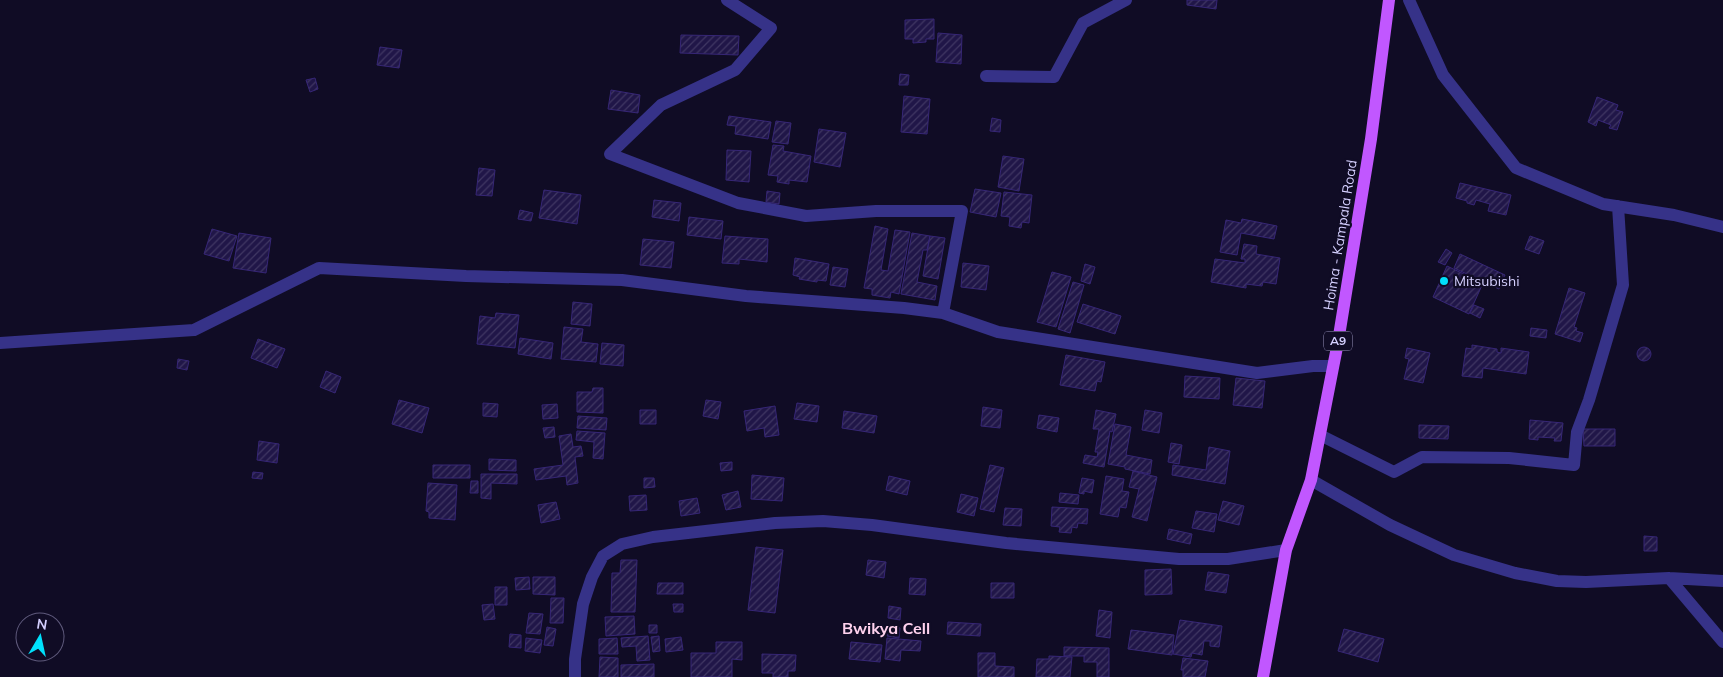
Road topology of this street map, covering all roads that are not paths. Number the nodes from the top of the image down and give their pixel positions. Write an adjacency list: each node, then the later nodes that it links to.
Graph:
1 (727, 0): 8 (street)
2 (1126, 0): 5 (street)
3 (1389, 0): 10 (main road, Hoima - Kampala Road / A9)
4 (1408, 0): 6 (street)
5 (986, 76)
6 (1618, 206): 7 (street); 11 (street)
7 (1723, 227)
8 (943, 313): 9 (street); 10 (street)
9 (0, 343)
10 (1333, 366): 11 (main road, Hoima - Kampala Road / A9)
11 (1320, 434): 12 (main road, Hoima - Kampala Road / A9)
12 (1311, 480): 13 (main road, Hoima - Kampala Road / A9); 14 (street)
13 (1286, 550): 17 (main road, Hoima - Kampala Road / A9); 18 (street)
14 (1669, 578): 15 (street); 16 (street)
15 (1723, 581)
16 (1723, 642)
17 (1260, 675)
18 (575, 677)

